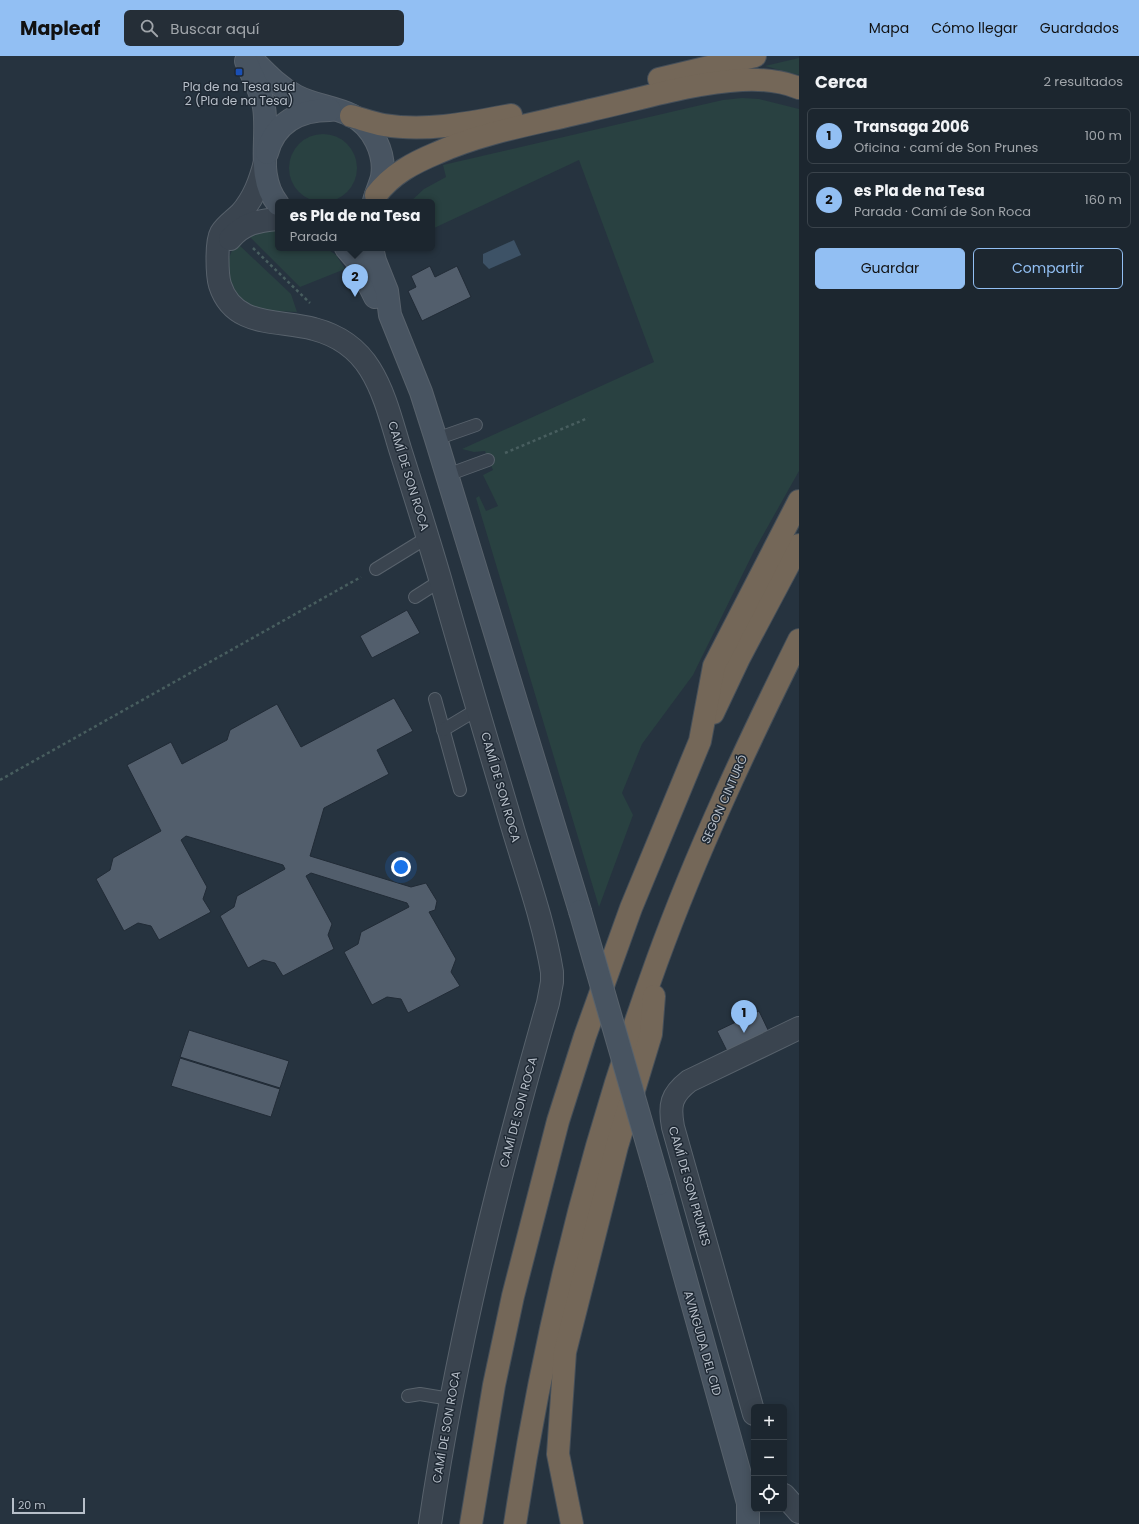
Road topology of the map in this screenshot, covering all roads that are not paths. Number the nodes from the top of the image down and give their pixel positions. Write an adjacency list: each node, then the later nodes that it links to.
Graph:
1 (245, 56): 6 (street)
2 (250, 56): 5 (street)
3 (755, 56): 5 (highway)
4 (799, 88): 8 (highway)
5 (342, 112): 6 (street); 7 (street)
6 (265, 162): 9 (street); 13 (street, CAMÍ DE SON ROCA)
7 (373, 199)
8 (374, 199)
9 (275, 200)
10 (275, 219): 13 (street)
11 (348, 251): 14 (street)
12 (373, 251): 14 (street)
13 (219, 254): 20 (street, CAMÍ DE SON ROCA)
14 (390, 315): 16 (street, AVINGUDA DEL CID)
15 (476, 425): 16 (lane)
16 (436, 439): 18 (street, AVINGUDA DEL CID)
17 (488, 460): 18 (lane)
18 (447, 475): 37 (street, AVINGUDA DEL CID, bridge)
19 (799, 501): 29 (highway)
20 (428, 537): 22 (lane); 23 (street, CAMÍ DE SON ROCA)
21 (799, 545): 29 (highway)
22 (376, 569)
23 (440, 581): 24 (lane); 27 (street, CAMÍ DE SON ROCA)
24 (415, 596)
25 (799, 640): 31 (highway, SEGON CINTURÓ)
26 (435, 699): 28 (lane)
27 (478, 708): 28 (lane); 34 (street, CAMÍ DE SON ROCA)
28 (443, 730): 30 (lane)
29 (700, 741): 40 (highway)
30 (460, 790)
31 (657, 961): 41 (highway); 42 (highway)
32 (799, 1028): 35 (street, CAMÍ DE SON PRUNES)
33 (408, 1396): 34 (lane)
34 (450, 1399): 39 (street, CAMÍ DE SON ROCA)
35 (751, 1404)
36 (787, 1498): 38 (street)
37 (748, 1502): 43 (street, AVINGUDA DEL CID); 44 (street, AVINGUDA DEL CID)
38 (799, 1512)
39 (430, 1524)
40 (471, 1524)
41 (515, 1524)
42 (572, 1524)
43 (748, 1524)
44 (760, 1524)

